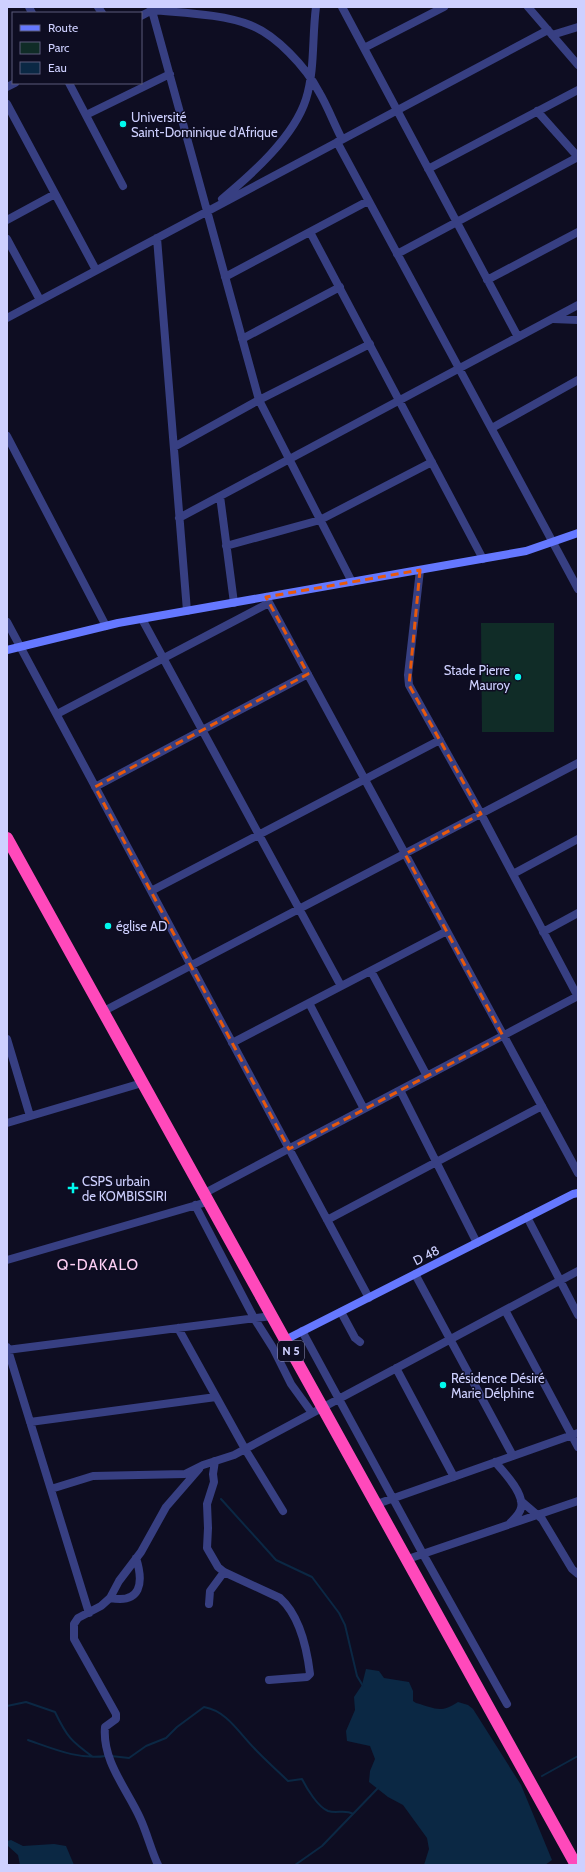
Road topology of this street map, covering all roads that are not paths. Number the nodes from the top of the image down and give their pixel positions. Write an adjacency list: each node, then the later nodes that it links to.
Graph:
1 (316, 7): 12 (street)
2 (342, 7): 9 (street)
3 (444, 7): 9 (street)
4 (528, 7): 8 (street)
5 (154, 8): 6 (street); 11 (street); 12 (street)
6 (142, 15)
7 (578, 26): 8 (street)
8 (550, 32): 10 (street); 16 (street)
9 (364, 48): 16 (street)
10 (578, 65)
11 (170, 74): 18 (street); 25 (street)
12 (310, 78): 19 (street); 25 (street)
13 (70, 84): 18 (street)
14 (578, 90): 17 (street)
15 (7, 104): 23 (street)
16 (397, 110): 19 (street); 21 (street)
17 (537, 111): 20 (street); 21 (street)
18 (86, 115): 22 (street)
19 (339, 141): 24 (street); 25 (street)
20 (578, 157): 27 (street)
21 (428, 169): 27 (street)
22 (123, 186)
23 (55, 194): 26 (street); 33 (street)
24 (368, 201): 28 (street); 32 (street)
25 (207, 211): 30 (street); 34 (street)
26 (7, 220)
27 (456, 222): 32 (street); 35 (street)
28 (310, 232): 34 (street); 36 (street)
29 (578, 232): 35 (street)
30 (157, 238): 33 (street); 51 (street)
31 (7, 239): 37 (street)
32 (397, 254): 45 (street)
33 (96, 270): 37 (street)
34 (225, 277): 43 (street)
35 (487, 280): 42 (street)
36 (340, 287): 43 (street); 44 (street)
37 (40, 300): 39 (street)
38 (578, 305): 40 (street)
39 (7, 318)
40 (553, 319): 41 (street); 42 (street)
41 (578, 320)
42 (518, 337): 45 (street)
43 (242, 339): 47 (street)
44 (370, 344): 47 (street); 48 (street)
45 (459, 369): 48 (street); 49 (street)
46 (578, 380): 49 (street)
47 (259, 400): 51 (street); 52 (street)
48 (400, 400): 52 (street); 53 (street)
49 (492, 428): 58 (street)
50 (7, 436): 69 (street)
51 (174, 447): 55 (street)
52 (289, 459): 54 (street); 56 (street)
53 (432, 462): 56 (street); 60 (street)
54 (220, 496): 55 (street); 59 (street)
55 (180, 518): 66 (street)
56 (320, 520): 59 (street); 62 (street)
57 (578, 533): 58 (street)
58 (553, 542): 60 (street); 63 (street)
59 (226, 546): 65 (street)
60 (483, 558): 61 (street)
61 (420, 570): 62 (street); 76 (street)
62 (352, 582): 64 (street)
63 (578, 589)
64 (268, 600): 65 (street); 72 (street); 73 (street)
65 (234, 603): 66 (street)
66 (187, 611): 67 (street)
67 (142, 619): 69 (street); 72 (street)
68 (7, 622): 70 (street)
69 (106, 626): 70 (street)
70 (20, 646): 71 (street); 74 (street)
71 (7, 650)
72 (164, 658): 74 (street); 75 (street)
73 (308, 674): 75 (street); 78 (street)
74 (56, 714): 79 (street)
75 (202, 730): 79 (street); 81 (street)
76 (440, 740): 78 (street); 80 (street)
77 (578, 763): 80 (street)
78 (365, 779): 81 (street); 84 (street)
79 (95, 787): 86 (street)
80 (481, 814): 84 (street); 85 (street)
81 (259, 834): 86 (street); 87 (street)
82 (7, 838): 96 (highway, N 5)
83 (578, 839): 85 (street)
84 (405, 854): 87 (street); 89 (street)
85 (513, 874): 90 (street)
86 (151, 891): 91 (street)
87 (299, 909): 91 (street); 93 (street)
88 (578, 913): 90 (street)
89 (447, 931): 92 (street); 97 (street)
90 (543, 932): 94 (street)
91 (191, 966): 96 (street); 99 (street)
92 (371, 971): 93 (street); 100 (street)
93 (341, 986): 95 (street)
94 (578, 996): 97 (street)
95 (309, 1003): 99 (street); 104 (street)
96 (102, 1012): 101 (highway, N 5)
97 (503, 1036): 100 (street); 103 (street)
98 (7, 1039): 105 (street)
99 (232, 1043): 107 (street)
100 (427, 1076): 102 (street)
101 (142, 1083): 105 (street); 111 (highway, N 5)
102 (400, 1090): 104 (street); 108 (street)
103 (542, 1106): 108 (street); 109 (street)
104 (364, 1109): 107 (street)
105 (30, 1116): 106 (street)
106 (7, 1123)
107 (289, 1149): 111 (street); 114 (street)
108 (436, 1162): 114 (street); 115 (street)
109 (578, 1173)
110 (578, 1193): 113 (street, D 48)
111 (205, 1198): 112 (street); 124 (highway, N 5)
112 (195, 1205): 116 (street); 125 (street)
113 (527, 1217): 115 (street, D 48); 119 (street)
114 (327, 1220): 120 (street)
115 (477, 1243): 118 (street, D 48)
116 (7, 1260)
117 (578, 1271): 119 (street)
118 (415, 1274): 120 (street, D 48); 128 (street)
119 (560, 1280): 121 (street); 123 (street)
120 (369, 1298): 122 (street, D 48)
121 (505, 1310): 128 (street); 137 (street)
122 (341, 1312): 127 (street, D 48); 130 (street)
123 (578, 1315)
124 (272, 1316): 125 (street); 129 (highway, N 5)
125 (254, 1318): 126 (street); 135 (street)
126 (178, 1328): 131 (street); 133 (street)
127 (302, 1332): 129 (street, D 48); 134 (street)
128 (450, 1339): 132 (street); 140 (street)
129 (285, 1340): 135 (highway, N 5)
130 (360, 1342)
131 (7, 1349): 136 (street)
132 (396, 1368): 134 (street); 144 (street)
133 (216, 1398): 136 (street); 139 (street)
134 (339, 1399): 135 (street); 146 (street)
135 (318, 1410): 139 (street); 149 (highway, N 5)
136 (30, 1422): 145 (street)
137 (575, 1435): 138 (street); 140 (street)
138 (578, 1447)
139 (245, 1449): 141 (street); 150 (street)
140 (513, 1456): 142 (street)
141 (215, 1461): 143 (street); 156 (street)
142 (495, 1462): 144 (street); 147 (street)
143 (203, 1465): 145 (street); 154 (street)
144 (454, 1477): 146 (street)
145 (51, 1490): 160 (street)
146 (393, 1499): 149 (street); 153 (street)
147 (522, 1501): 151 (street); 152 (street)
148 (578, 1501): 151 (street)
149 (377, 1504): 155 (highway, N 5)
150 (283, 1511)
151 (539, 1515): 152 (street); 157 (street)
152 (508, 1525): 153 (street)
153 (423, 1554): 155 (street); 162 (street)
154 (136, 1558): 158 (street); 158 (street)
155 (408, 1559): 164 (highway, N 5)
156 (224, 1572): 159 (street); 161 (street)
157 (578, 1574)
158 (110, 1598): 160 (street)
159 (209, 1604)
160 (89, 1612): 163 (street)
161 (269, 1680)
162 (507, 1704)
163 (158, 1865)
164 (576, 1865)

